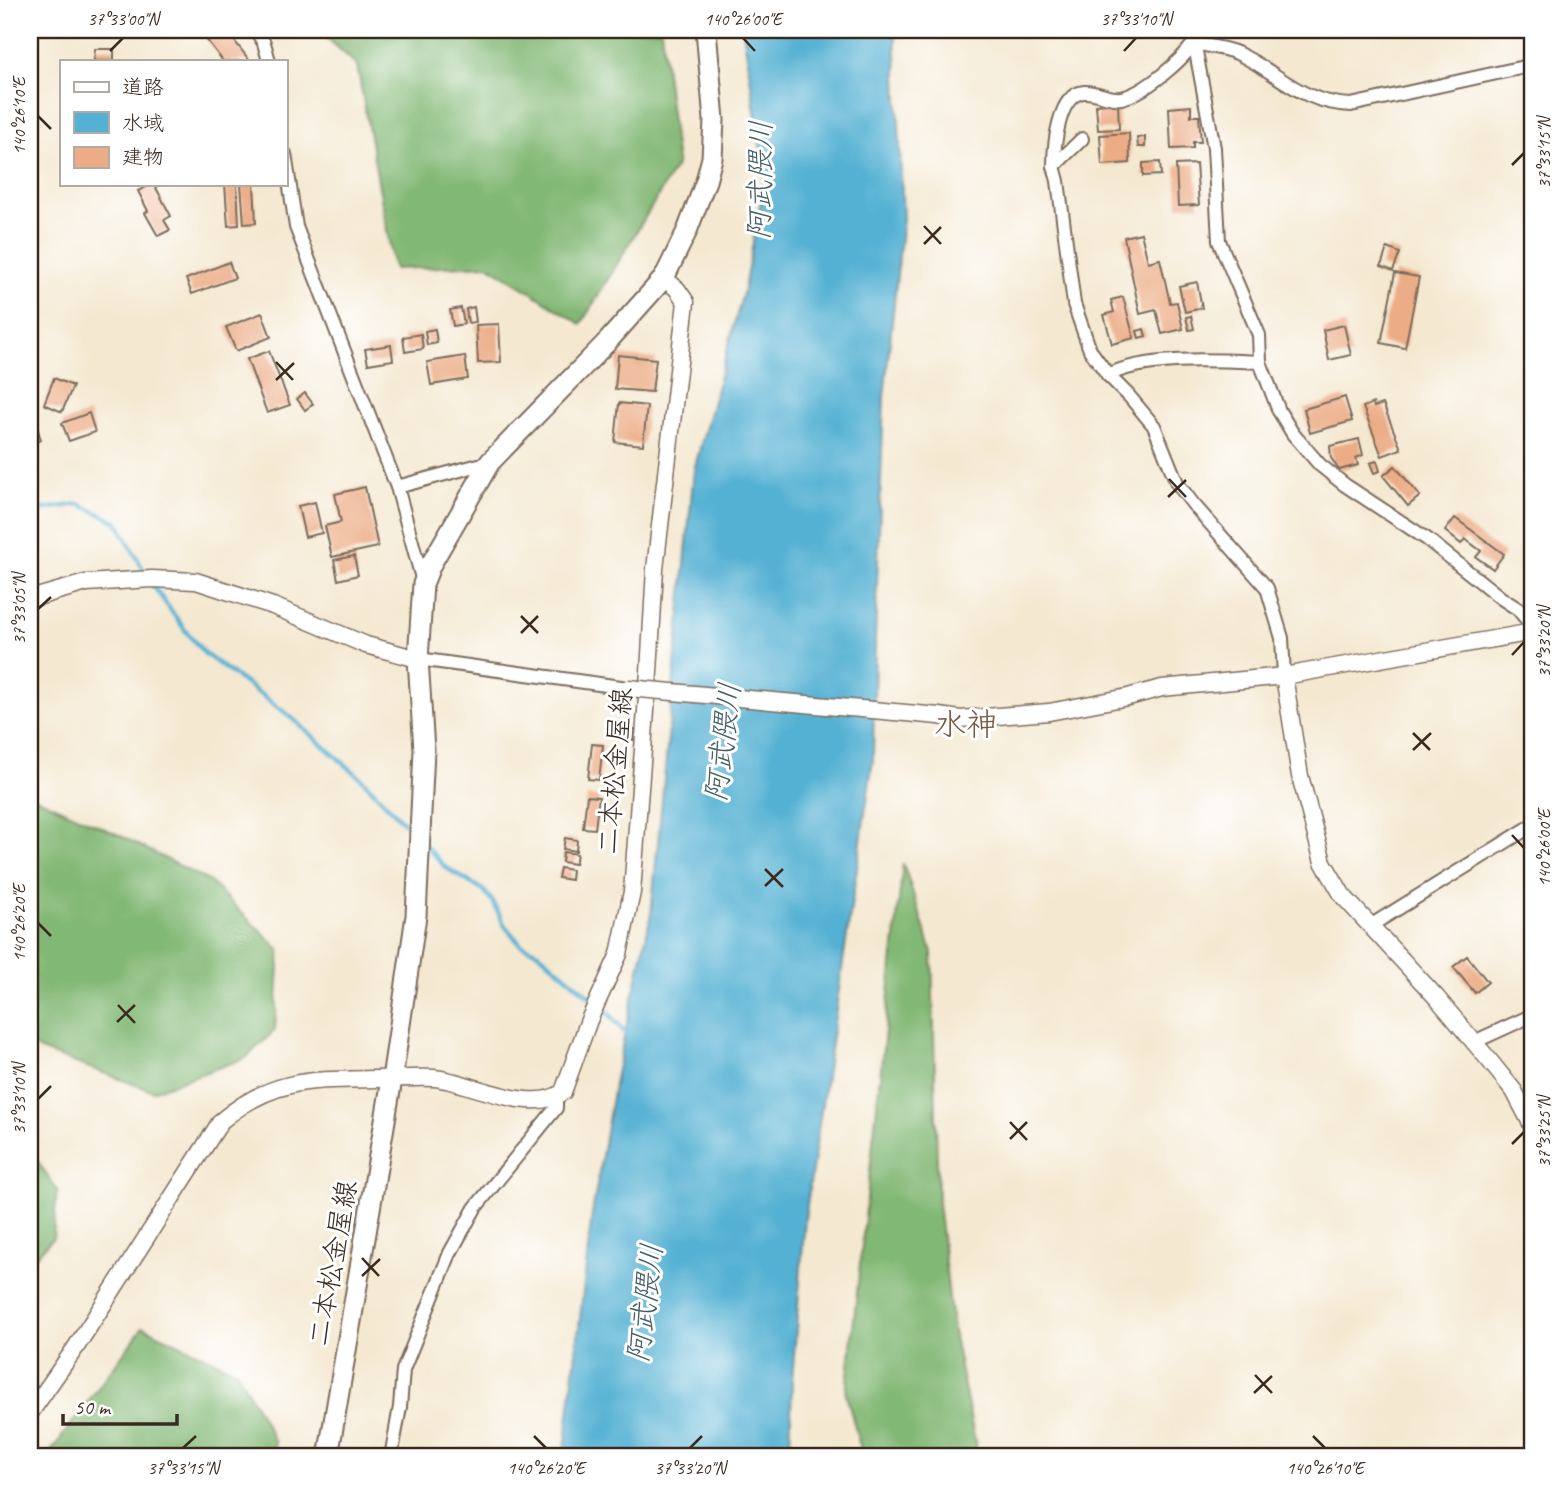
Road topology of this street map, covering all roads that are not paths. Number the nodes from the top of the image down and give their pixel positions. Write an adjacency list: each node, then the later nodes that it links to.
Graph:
1 (256, 30): 5 (street)
2 (706, 30): 10 (main road, 二本松金屋線)
3 (1192, 30): 4 (street)
4 (1194, 43): 6 (street); 8 (street); 11 (street)
5 (269, 60)
6 (1533, 65)
7 (1082, 139): 8 (street)
8 (1054, 166): 12 (street)
9 (287, 167): 14 (street)
10 (664, 278): 13 (main road, 二本松金屋線); 26 (street, 二本松金屋線)
11 (1260, 362): 12 (street); 17 (street)
12 (1108, 374): 19 (street)
13 (489, 462): 14 (street); 15 (main road, 二本松金屋線)
14 (397, 487): 15 (street)
15 (423, 584): 18 (main road, 二本松金屋線)
16 (30, 599): 18 (street)
17 (1532, 632): 19 (street)
18 (418, 659): 20 (street); 25 (main road, 二本松金屋線)
19 (1284, 676): 20 (street, bridge); 22 (street)
20 (628, 688)
21 (1533, 825): 22 (street)
22 (1370, 926): 24 (street)
23 (1533, 1015): 24 (street)
24 (1474, 1042): 27 (street)
25 (393, 1079): 26 (street); 28 (street); 29 (main road, 二本松金屋線)
26 (556, 1097): 30 (street)
27 (1533, 1127)
28 (30, 1413)
29 (328, 1457)
30 (391, 1457)

